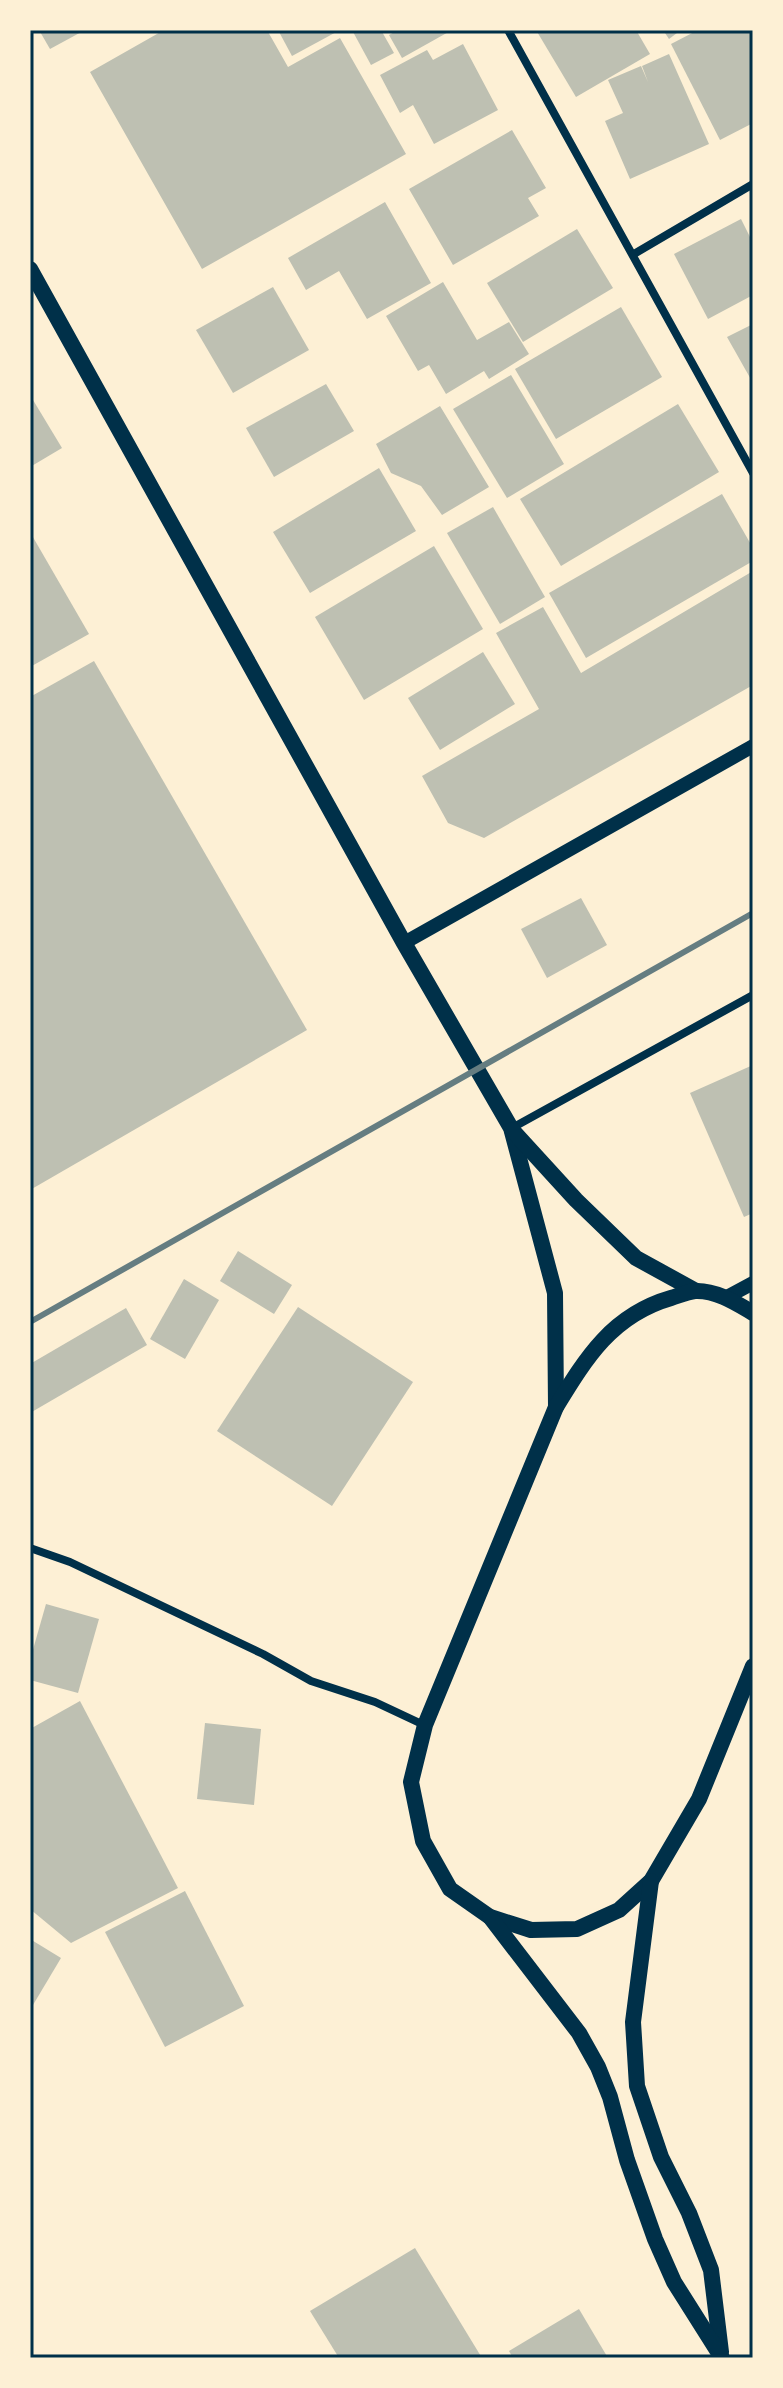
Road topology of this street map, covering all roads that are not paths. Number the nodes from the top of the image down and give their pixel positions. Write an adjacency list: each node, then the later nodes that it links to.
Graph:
1 (508, 30): 3 (street)
2 (753, 184): 3 (street)
3 (634, 254): 5 (street)
4 (30, 269): 7 (main road)
5 (753, 473)
6 (753, 746): 7 (street)
7 (404, 943): 9 (main road)
8 (753, 995): 9 (street)
9 (511, 1128): 11 (main road); 14 (main road)
10 (753, 1283): 12 (street)
11 (696, 1291): 12 (main road); 14 (main road)
12 (727, 1297): 13 (main road)
13 (753, 1313)
14 (556, 1407): 17 (main road)
15 (30, 1548): 17 (street)
16 (753, 1666): 18 (main road)
17 (425, 1725): 19 (main road)
18 (651, 1881): 19 (main road); 20 (main road)
19 (490, 1917): 20 (main road)
20 (722, 2358)

